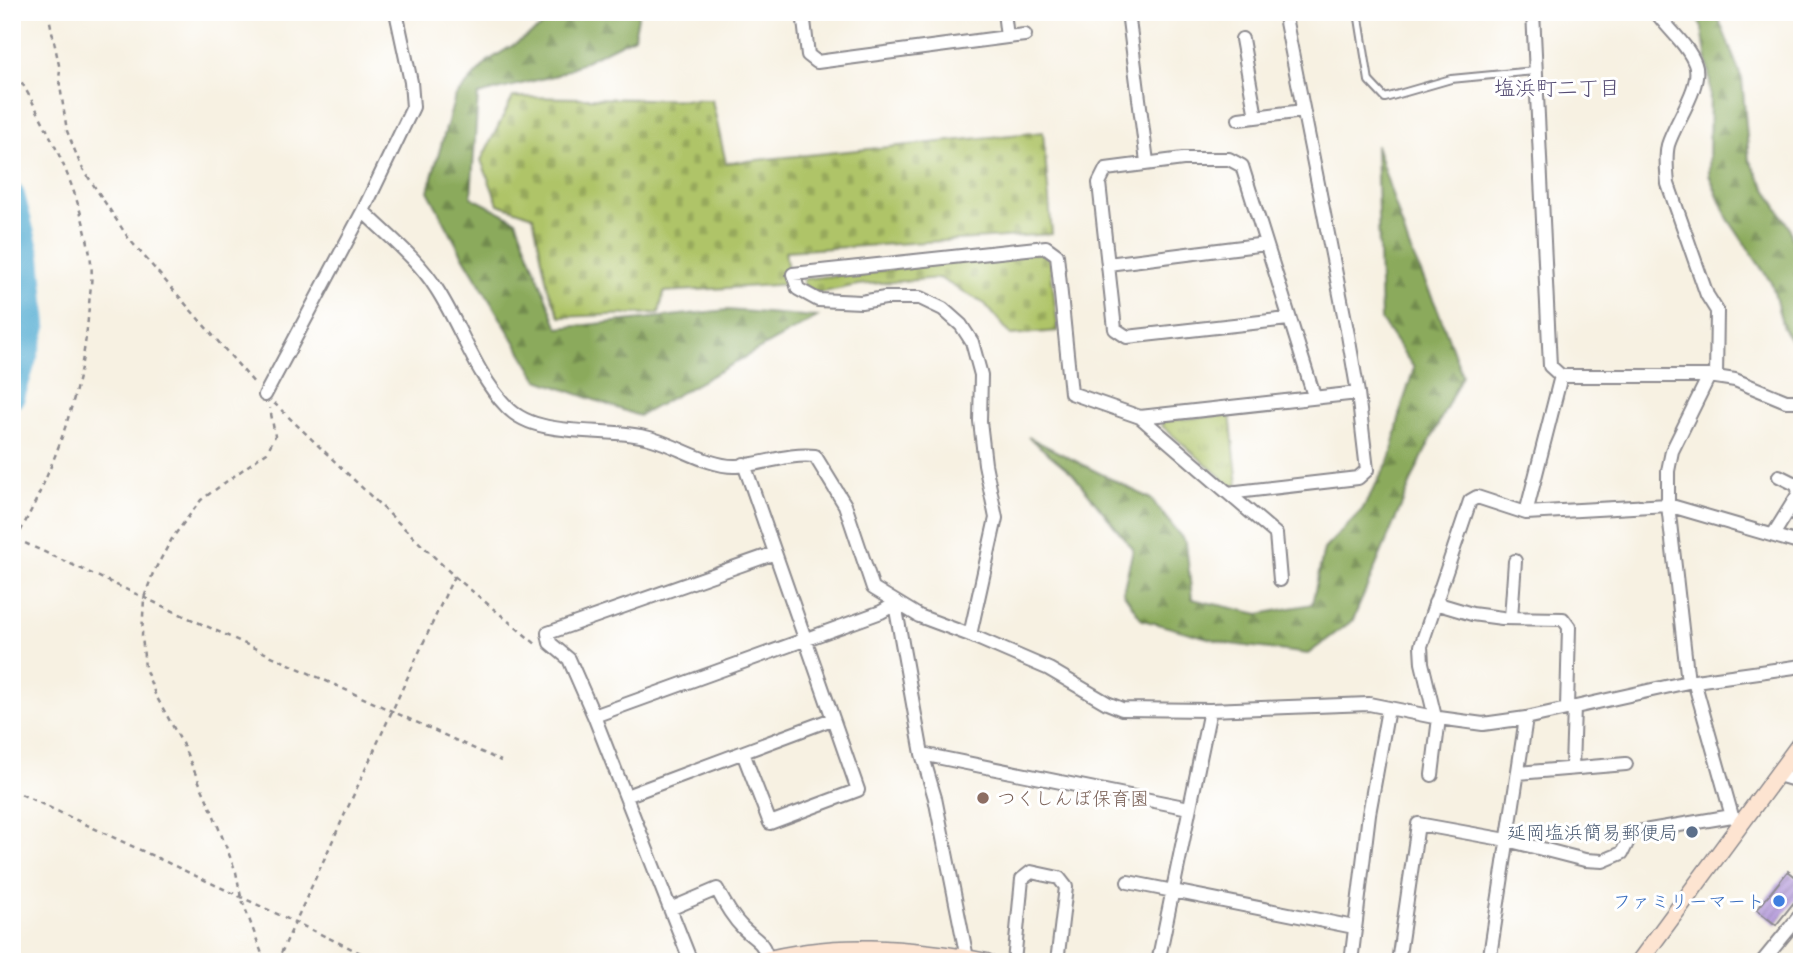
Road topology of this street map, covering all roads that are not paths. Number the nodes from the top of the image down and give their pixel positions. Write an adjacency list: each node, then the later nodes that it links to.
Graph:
1 (396, 12): 17 (street)
2 (803, 12): 10 (street)
3 (1004, 12): 10 (street)
4 (1128, 12): 16 (street)
5 (1284, 12): 13 (street)
6 (1358, 12): 12 (lane)
7 (1533, 12): 12 (street)
8 (1656, 12): 22 (street)
9 (1025, 35): 10 (street)
10 (1007, 37)
11 (1242, 39): 14 (street)
12 (1535, 71): 21 (street)
13 (1303, 111): 14 (street); 23 (street)
14 (1256, 117): 15 (street)
15 (1239, 119)
16 (1147, 162): 18 (street); 19 (street)
17 (363, 211): 24 (street); 28 (street)
18 (1266, 244): 19 (street); 20 (street)
19 (1108, 264): 20 (street)
20 (1288, 319): 25 (street)
21 (1561, 376): 22 (street); 33 (street)
22 (1713, 376): 26 (street); 32 (street)
23 (1358, 393): 25 (street); 30 (street)
24 (265, 395)
25 (1314, 396): 27 (street)
26 (1802, 401)
27 (1140, 417): 30 (street); 42 (street)
28 (744, 464): 36 (street); 40 (street)
29 (1779, 476): 31 (street)
30 (1228, 493): 38 (street)
31 (1801, 493): 34 (street)
32 (1668, 505): 33 (street); 34 (street); 45 (street)
33 (1526, 513): 39 (street)
34 (1773, 535): 35 (street)
35 (1802, 544)
36 (775, 553): 43 (street); 49 (street)
37 (1515, 561): 41 (street)
38 (1280, 580)
39 (1435, 603): 41 (street); 50 (street)
40 (895, 604): 42 (street); 43 (street); 55 (street)
41 (1511, 618): 46 (street)
42 (970, 635): 48 (street)
43 (804, 639): 49 (street); 52 (street)
44 (1802, 666): 45 (street)
45 (1691, 682): 46 (street); 64 (street)
46 (1570, 708): 51 (street); 57 (street)
47 (1388, 709): 48 (street); 50 (street); 70 (street)
48 (1210, 710): 63 (street)
49 (594, 716): 62 (street)
50 (1437, 718): 51 (street); 59 (street)
51 (1526, 718): 58 (street)
52 (832, 719): 54 (street); 54 (street)
53 (1802, 741): 60 (street)
54 (743, 752): 62 (street)
55 (922, 754): 63 (street); 73 (street)
56 (1626, 764): 57 (street)
57 (1572, 768): 58 (street)
58 (1518, 773): 65 (street)
59 (1432, 775)
60 (1778, 775): 61 (street); 64 (street)
61 (1802, 782)
62 (626, 796): 68 (street)
63 (1189, 808): 67 (street)
64 (1737, 820): 65 (street); 83 (street)
65 (1507, 840): 81 (street); 82 (street)
66 (1128, 882): 67 (street)
67 (1173, 891): 70 (street); 79 (street)
68 (670, 909): 74 (street); 75 (street)
69 (1802, 912): 84 (street)
70 (1354, 927): 80 (street)
71 (790, 958): 72 (street); 74 (street)
72 (939, 958): 73 (street)
73 (967, 958): 76 (street)
74 (762, 960)
75 (691, 962)
76 (987, 962)
77 (1014, 962): 78 (street)
78 (1057, 962)
79 (1158, 962)
80 (1351, 962)
81 (1398, 962)
82 (1489, 962)
83 (1639, 962)
84 (1762, 962)

